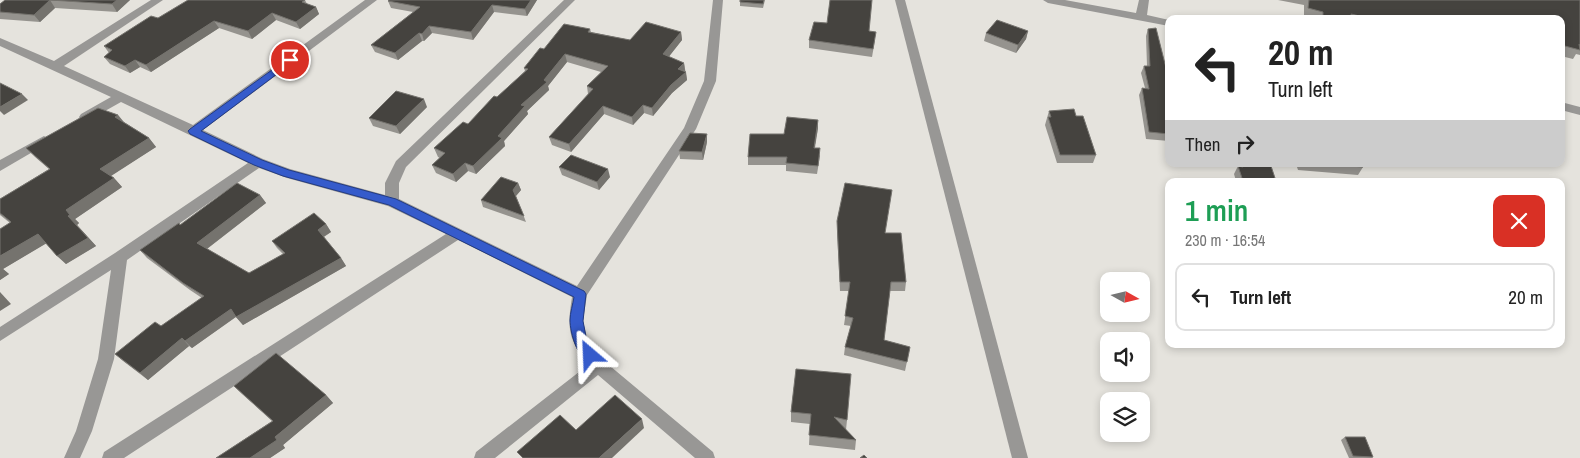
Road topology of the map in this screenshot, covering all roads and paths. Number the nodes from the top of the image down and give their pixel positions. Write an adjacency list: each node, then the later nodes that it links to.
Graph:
1 (158, 0): 11 (street)
2 (372, 0): 16 (street)
3 (570, 0): 20 (street)
4 (718, 0): 23 (street)
5 (900, 0): 30 (street)
6 (1048, 0): 8 (street)
7 (1144, 0): 8 (street)
8 (1141, 17): 9 (street)
9 (1165, 22)
10 (0, 42): 11 (street)
11 (55, 66): 12 (street)
12 (121, 96): 15 (street); 16 (street)
13 (1565, 107): 14 (street)
14 (1580, 111)
15 (78, 121)
16 (194, 131): 18 (street)
17 (52, 136): 19 (street)
18 (258, 162): 20 (street); 22 (street)
19 (0, 166)
20 (392, 202): 21 (street)
21 (457, 234): 23 (street); 27 (street)
22 (120, 258): 24 (street); 26 (street)
23 (580, 294): 25 (street)
24 (0, 336)
25 (598, 366): 28 (street); 29 (street)
26 (72, 458)
27 (110, 458)
28 (482, 458)
29 (707, 458)
30 (1020, 458)

